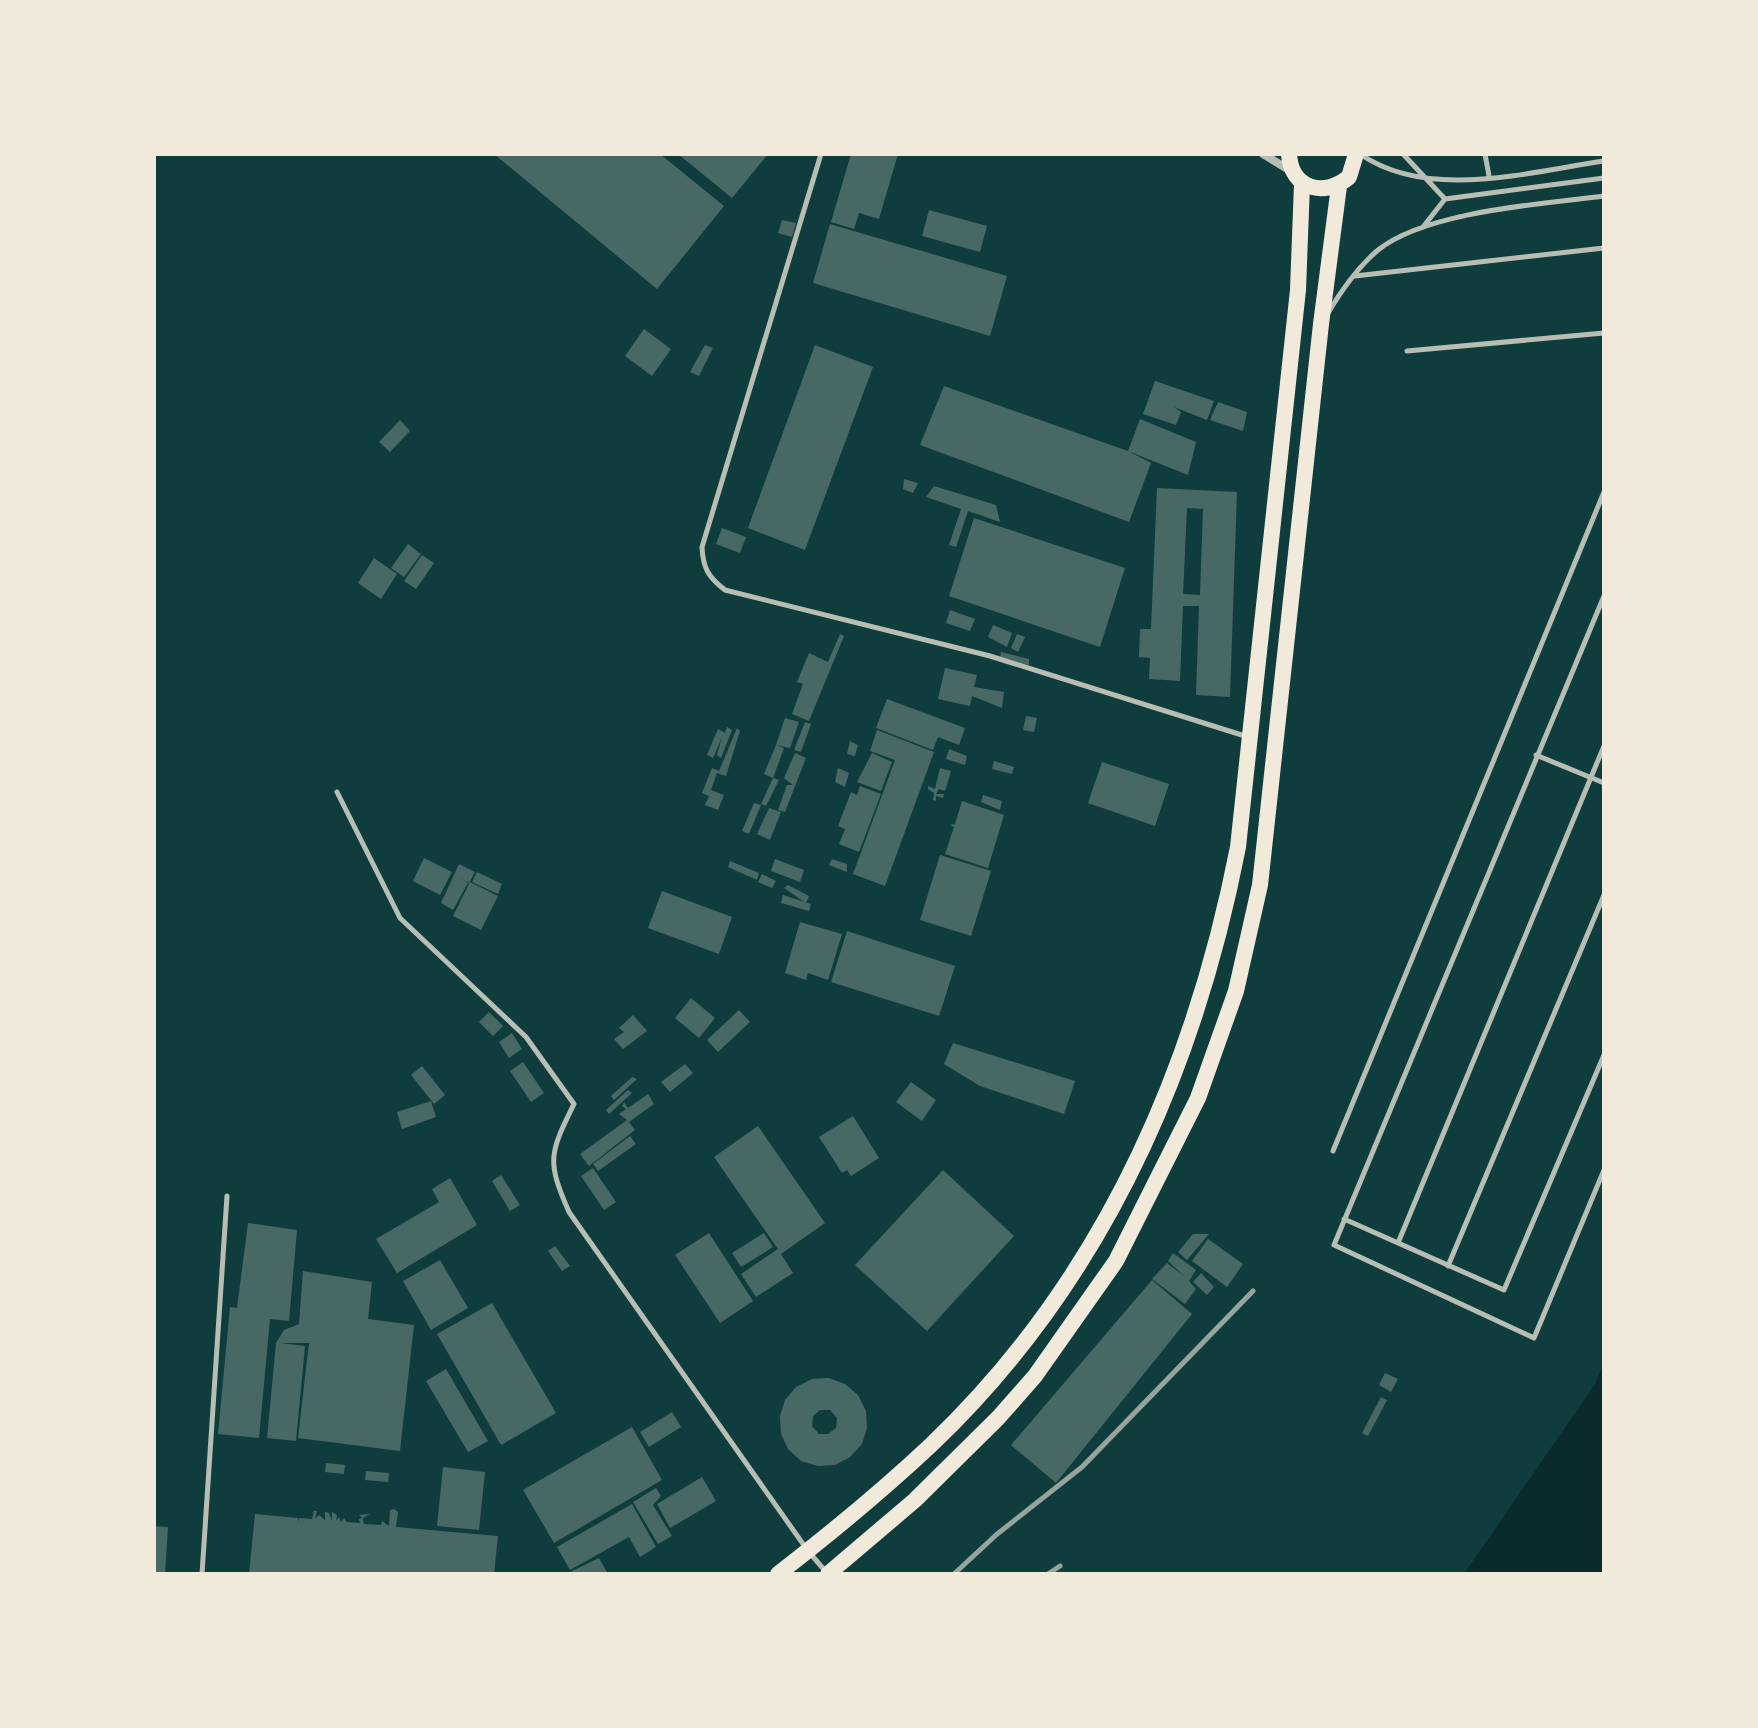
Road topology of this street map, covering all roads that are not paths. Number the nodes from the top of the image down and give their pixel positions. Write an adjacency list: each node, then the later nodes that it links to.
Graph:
1 (821, 154): 23 (lane)
2 (1263, 154): 9 (street)
3 (1289, 154): 9 (highway)
4 (1358, 154): 11 (lane); 12 (highway)
5 (1403, 154): 11 (lane)
6 (1485, 154): 8 (lane)
7 (1604, 161): 8 (lane)
8 (1489, 176): 11 (lane)
9 (1298, 178): 12 (highway); 23 (highway)
10 (1604, 178): 14 (lane)
11 (1424, 179): 14 (lane)
12 (1339, 186): 18 (highway)
13 (1604, 196): 15 (lane)
14 (1445, 199): 15 (lane)
15 (1422, 229): 17 (lane)
16 (1604, 248): 17 (lane)
17 (1354, 276): 18 (lane)
18 (1321, 324): 24 (highway)
19 (1604, 333): 20 (lane)
20 (1407, 351)
21 (1604, 492): 32 (lane)
22 (1604, 596): 26 (lane)
23 (1252, 738): 24 (lane); 38 (highway)
24 (1277, 744): 41 (highway)
25 (1604, 746): 27 (lane)
26 (1536, 755): 27 (lane); 35 (lane)
27 (1591, 778): 28 (lane); 36 (lane)
28 (1604, 783)
29 (337, 792): 38 (lane)
30 (1604, 895): 37 (lane)
31 (1604, 1055): 37 (lane)
32 (1333, 1151)
33 (1604, 1170): 35 (lane)
34 (227, 1196): 39 (lane)
35 (1344, 1219): 36 (lane)
36 (1398, 1243): 37 (lane)
37 (1448, 1266)
38 (808, 1551): 40 (highway); 41 (lane)
39 (202, 1574)
40 (778, 1574)
41 (828, 1574)

